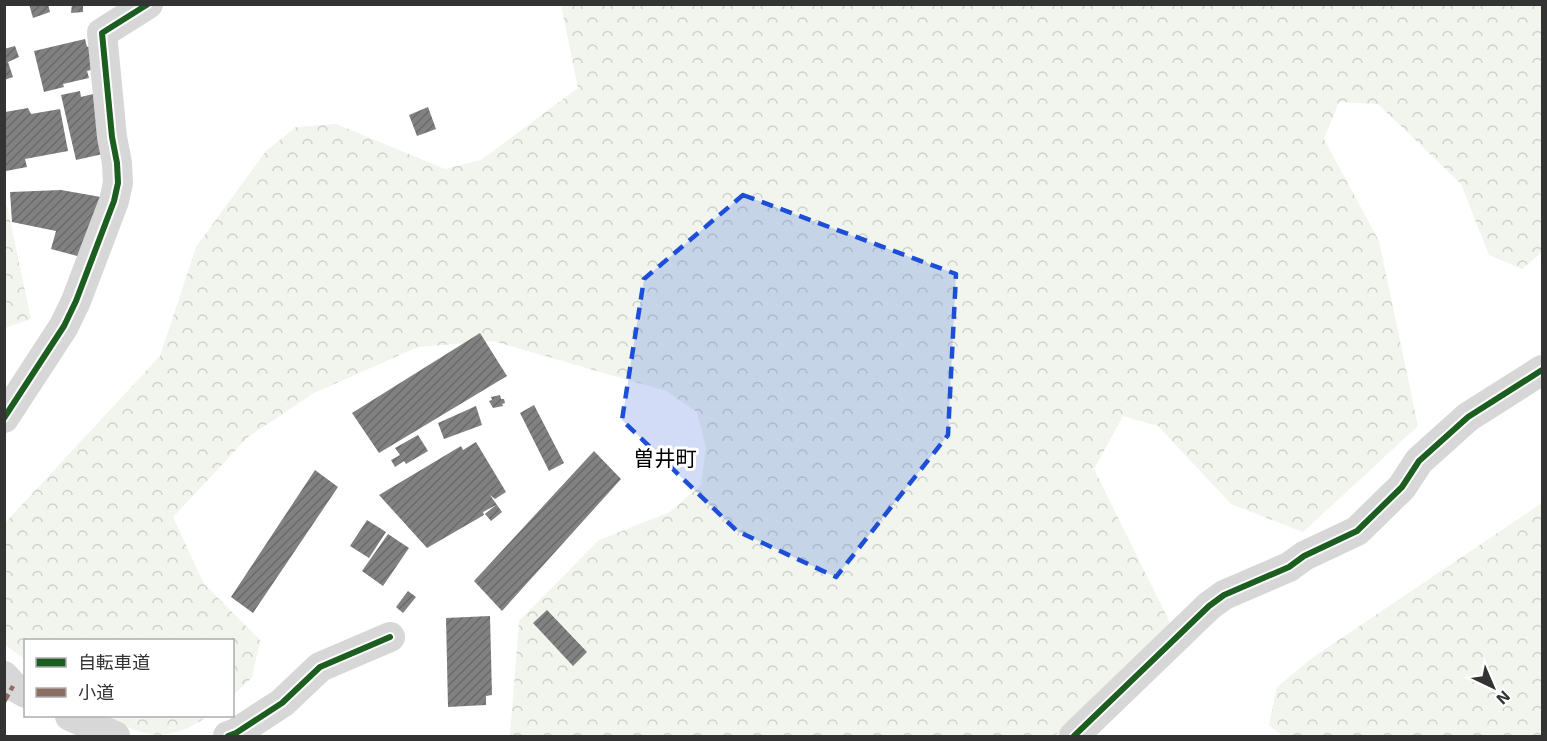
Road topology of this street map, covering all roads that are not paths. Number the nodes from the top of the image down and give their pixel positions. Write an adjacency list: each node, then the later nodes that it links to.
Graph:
1 (148, 4): 3 (street)
2 (1542, 370): 10 (street)
3 (4, 418)
4 (390, 637): 9 (street)
5 (4, 676): 6 (street)
6 (24, 692)
7 (72, 717): 8 (street)
8 (115, 736)
9 (228, 736)
10 (1074, 736)

